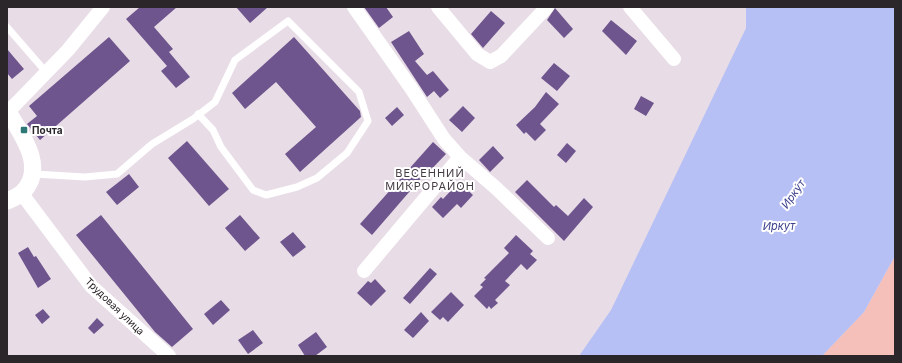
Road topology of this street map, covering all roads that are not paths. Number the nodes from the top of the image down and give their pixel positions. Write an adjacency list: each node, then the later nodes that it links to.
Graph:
1 (103, 7): 8 (street)
2 (354, 7): 11 (street)
3 (438, 7): 4 (street)
4 (547, 7)
5 (630, 7): 7 (street)
6 (7, 27): 8 (lane)
7 (674, 59)
8 (46, 72): 9 (street)
9 (7, 111): 12 (street, Трудовая улица)
10 (198, 114): 10 (lane); 12 (lane)
11 (460, 157): 14 (street); 15 (street)
12 (29, 183): 13 (street); 16 (street, Трудовая улица)
13 (7, 201)
14 (548, 238)
15 (364, 271)
16 (169, 356)

